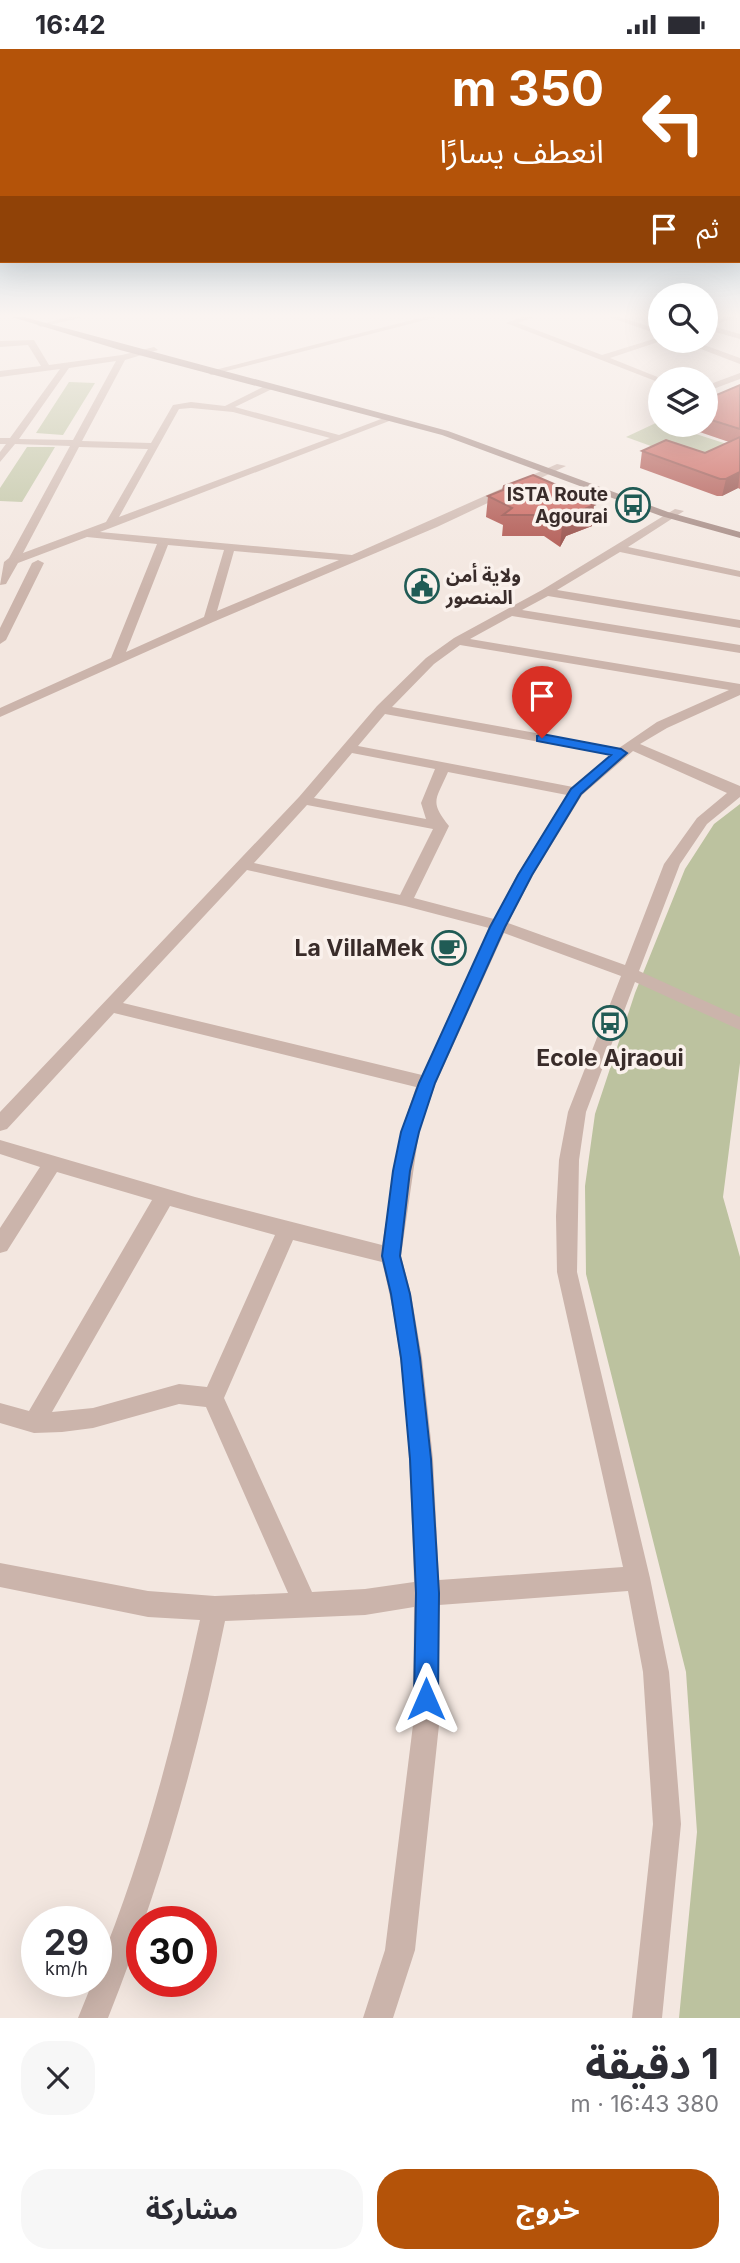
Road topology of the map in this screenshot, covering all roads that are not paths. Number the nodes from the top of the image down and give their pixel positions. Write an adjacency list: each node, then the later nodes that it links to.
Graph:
1 (36, 409): 10 (street)
2 (94, 409): 11 (street)
3 (175, 409): 12 (street)
4 (225, 409): 8 (street)
5 (356, 409): 7 (main road)
6 (387, 409): 14 (main road)
7 (392, 418): 8 (street); 14 (main road)
8 (340, 438): 17 (street)
9 (0, 441): 10 (street)
10 (13, 442): 11 (street); 13 (street)
11 (75, 444): 12 (street); 23 (street)
12 (153, 446): 17 (street)
13 (0, 459)
14 (556, 469): 15 (main road); 22 (street)
15 (674, 515): 16 (main road); 18 (main road); 21 (street)
16 (740, 526)
17 (109, 530): 19 (street); 23 (street); 24 (street)
18 (740, 535)
19 (164, 540): 20 (street); 34 (street)
20 (230, 547): 22 (street); 29 (street)
21 (618, 548): 25 (street); 27 (street)
22 (354, 558): 29 (street)
23 (10, 562): 26 (street)
24 (38, 563): 26 (street); 31 (street)
25 (740, 575)
26 (1, 583)
27 (546, 592): 28 (street); 30 (street)
28 (512, 612): 32 (street); 33 (street)
29 (209, 619): 34 (street)
30 (740, 624)
31 (0, 640)
32 (458, 641): 35 (street); 36 (street)
33 (740, 649)
34 (116, 662): 37 (street)
35 (740, 689): 39 (street)
36 (382, 709): 38 (street); 39 (street)
37 (0, 713)
38 (347, 748): 40 (street); 43 (street)
39 (626, 749): 41 (street); 42 (street)
40 (443, 766): 42 (street); 44 (street)
41 (738, 791): 48 (street)
42 (576, 792): 47 (street)
43 (304, 800): 44 (street); 45 (street)
44 (442, 826): 46 (street)
45 (243, 865): 46 (street); 49 (street)
46 (405, 901): 47 (street)
47 (498, 927): 48 (street); 51 (street)
48 (629, 973): 50 (street); 63 (street)
49 (110, 1006): 51 (street); 52 (street)
50 (740, 1024)
51 (427, 1083): 58 (street)
52 (0, 1124)
53 (0, 1147): 54 (street)
54 (53, 1163): 55 (street); 57 (street)
55 (164, 1198): 56 (street); 61 (street)
56 (286, 1232): 58 (street); 59 (street)
57 (0, 1245)
58 (391, 1256): 64 (street)
59 (213, 1398): 61 (street); 65 (street)
60 (0, 1413): 61 (street)
61 (34, 1423)
62 (0, 1575): 66 (street)
63 (638, 1578): 64 (street); 69 (street)
64 (427, 1593): 65 (street); 68 (street)
65 (306, 1606): 66 (street)
66 (215, 1609): 67 (street)
67 (93, 2018)
68 (378, 2018)
69 (648, 2018)

